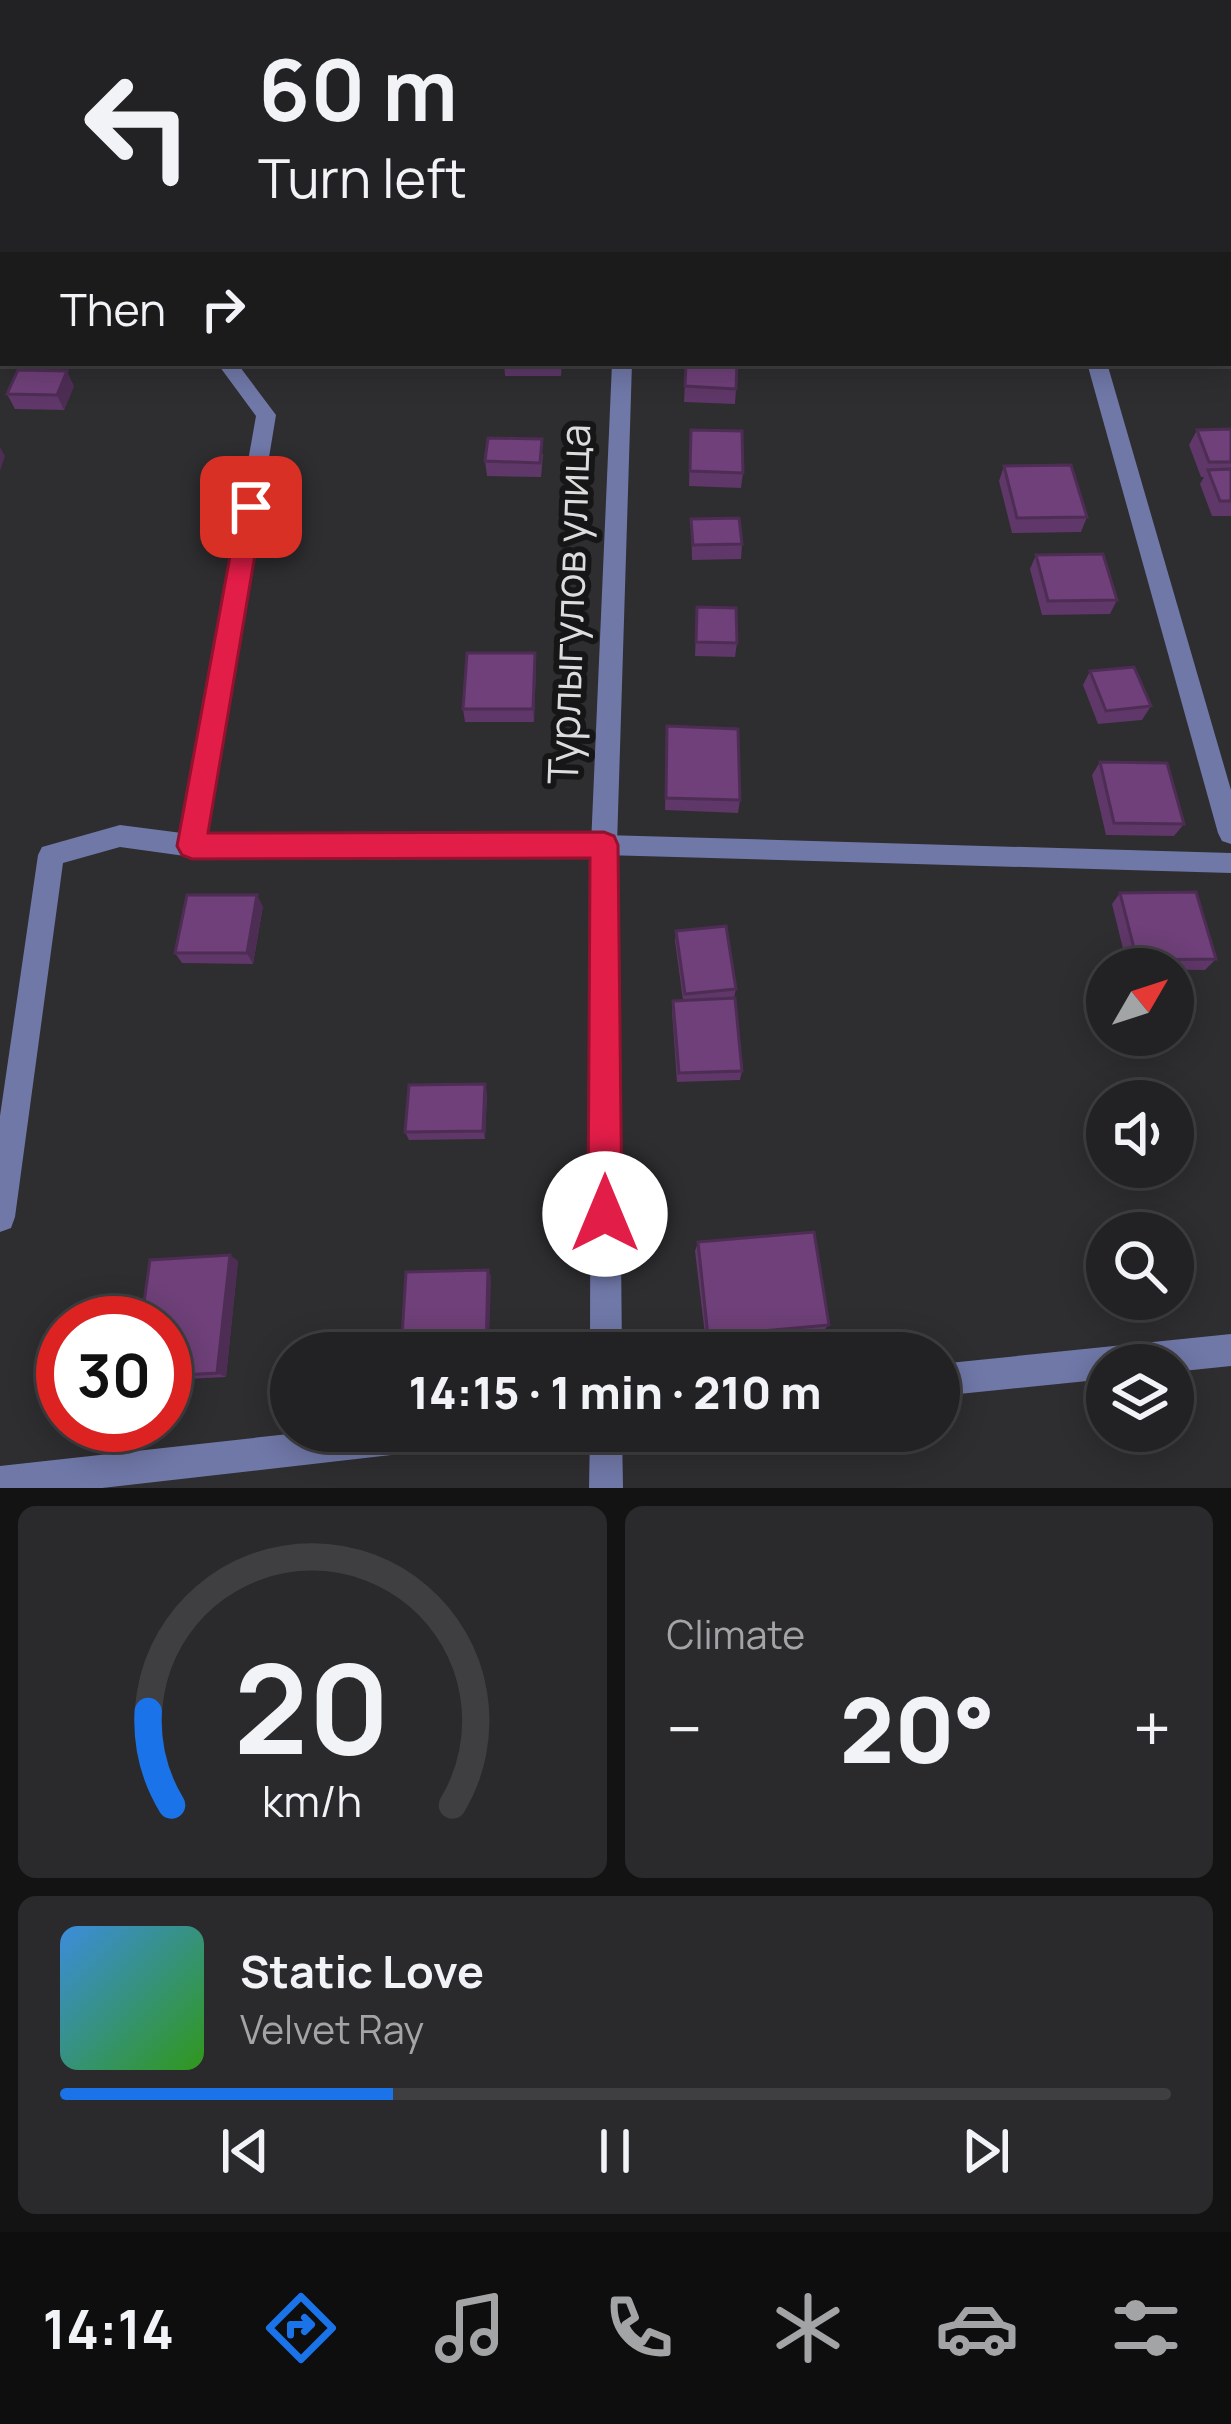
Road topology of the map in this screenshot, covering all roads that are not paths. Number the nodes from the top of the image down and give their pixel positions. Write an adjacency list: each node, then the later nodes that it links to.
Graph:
1 (229, 366): 6 (street)
2 (622, 366): 5 (street, Турлыгулов улица)
3 (1098, 366): 4 (street)
4 (1231, 832)
5 (604, 845): 6 (lane); 7 (lane); 9 (street, Турлыгулов улица)
6 (192, 846): 8 (street)
7 (1231, 863)
8 (0, 1217)
9 (606, 1332)
10 (1231, 1350): 11 (street)
11 (960, 1378)
12 (275, 1452): 14 (street)
13 (606, 1452): 15 (street)
14 (0, 1483)
15 (606, 1488)

